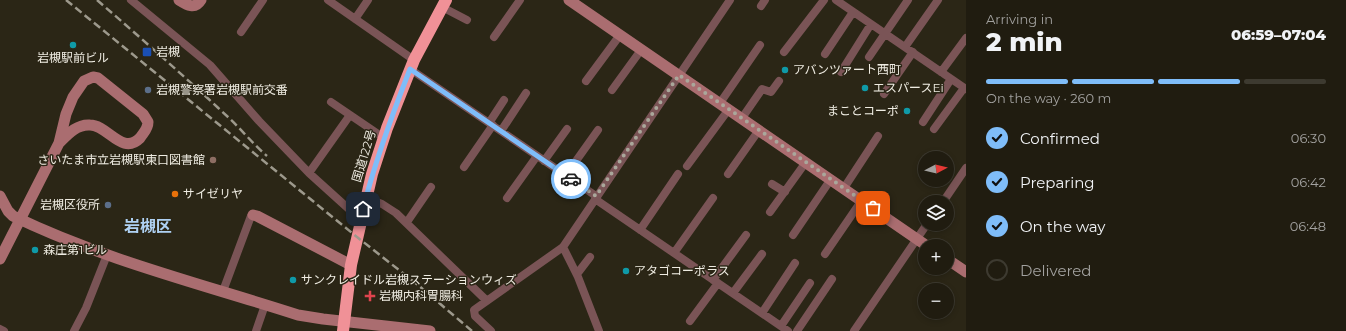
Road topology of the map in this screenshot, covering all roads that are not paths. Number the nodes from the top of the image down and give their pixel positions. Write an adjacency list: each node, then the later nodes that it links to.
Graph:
1 (131, 0): 63 (street)
2 (179, 0): 3 (street)
3 (202, 0)
4 (263, 0): 19 (street)
5 (328, 0): 16 (street)
6 (368, 0): 16 (street)
7 (520, 0): 22 (street)
8 (730, 0): 34 (street)
9 (824, 0): 27 (street)
10 (836, 0): 15 (street)
11 (908, 0): 20 (street)
12 (938, 0): 25 (street)
13 (576, 2): 21 (street)
14 (444, 3): 17 (street); 31 (highway, 国道122号)
15 (853, 12): 18 (street); 29 (street)
16 (355, 19): 31 (street)
17 (466, 20)
18 (871, 24): 20 (street); 32 (street)
19 (241, 32)
20 (885, 33): 25 (street); 30 (street)
21 (620, 35): 26 (street); 36 (street)
22 (494, 37)
23 (966, 38): 33 (street)
24 (760, 45): 44 (street)
25 (905, 47): 28 (street)
26 (641, 50): 34 (street); 39 (street)
27 (784, 52)
28 (913, 52): 33 (street); 41 (street)
29 (825, 54)
30 (869, 57)
31 (412, 64): 48 (street); 55 (highway, 国道122号)
32 (841, 72)
33 (941, 72): 35 (street)
34 (679, 75): 44 (street); 75 (street)
35 (951, 79): 38 (street); 47 (street)
36 (586, 81)
37 (779, 81): 46 (street)
38 (965, 89): 50 (street)
39 (612, 90)
40 (526, 93): 53 (street)
41 (884, 94)
42 (504, 100): 48 (street)
43 (331, 102): 45 (street)
44 (724, 106): 46 (street); 61 (street)
45 (350, 115): 55 (street); 63 (street)
46 (742, 118): 52 (street)
47 (923, 122)
48 (491, 124): 53 (street); 60 (street)
49 (567, 129): 58 (street)
50 (934, 129)
51 (598, 130): 66 (street)
52 (759, 130): 59 (street); 65 (street)
53 (501, 131): 57 (street)
54 (878, 136): 70 (street)
55 (384, 138): 73 (highway, 国道122号)
56 (59, 143): 56 (street); 81 (street)
57 (537, 156): 58 (street); 74 (street)
58 (544, 161): 66 (street)
59 (806, 162): 67 (street); 71 (street)
60 (464, 166)
61 (687, 166)
62 (966, 168): 72 (street)
63 (309, 173): 82 (street)
64 (678, 174): 84 (street)
65 (728, 174)
66 (566, 175): 75 (street)
67 (831, 179): 70 (street); 87 (street)
68 (772, 184): 71 (street)
69 (431, 186): 83 (street)
70 (844, 188): 77 (street)
71 (785, 192): 79 (street)
72 (947, 195)
73 (366, 198): 82 (highway, 国道122号); 83 (street)
74 (507, 198)
75 (596, 198): 84 (street); 89 (street)
76 (713, 198): 90 (street)
77 (862, 200): 88 (street); 92 (street)
78 (1, 203): 81 (street)
79 (770, 212)
80 (253, 215): 98 (street); 104 (street)
81 (20, 220): 93 (street); 95 (street)
82 (361, 220): 98 (highway, 国道122号)
83 (407, 222): 106 (street)
84 (640, 230): 90 (street)
85 (922, 231): 88 (street)
86 (746, 235): 102 (street)
87 (793, 235)
88 (917, 239): 120 (street)
89 (563, 247): 100 (street); 106 (street)
90 (674, 253): 102 (street)
91 (762, 254): 105 (street)
92 (825, 254)
93 (107, 255): 104 (street); 114 (street)
94 (590, 257): 100 (street)
95 (0, 259)
96 (795, 264): 108 (street)
97 (954, 264): 99 (street)
98 (351, 265): 110 (highway, 国道122号)
99 (966, 272)
100 (576, 274): 118 (street)
101 (832, 280): 119 (street)
102 (716, 282): 105 (street); 109 (street)
103 (810, 283): 112 (street)
104 (223, 291): 107 (street)
105 (733, 293): 108 (street)
106 (487, 301): 117 (street)
107 (265, 304): 110 (street); 115 (street)
108 (762, 313): 112 (street)
109 (690, 321)
110 (344, 326): 116 (street)
111 (0, 329): 113 (street)
112 (784, 329)
113 (4, 331)
114 (74, 331)
115 (256, 331)
116 (430, 331)
117 (491, 331)
118 (599, 331)
119 (797, 331)
120 (854, 331)

